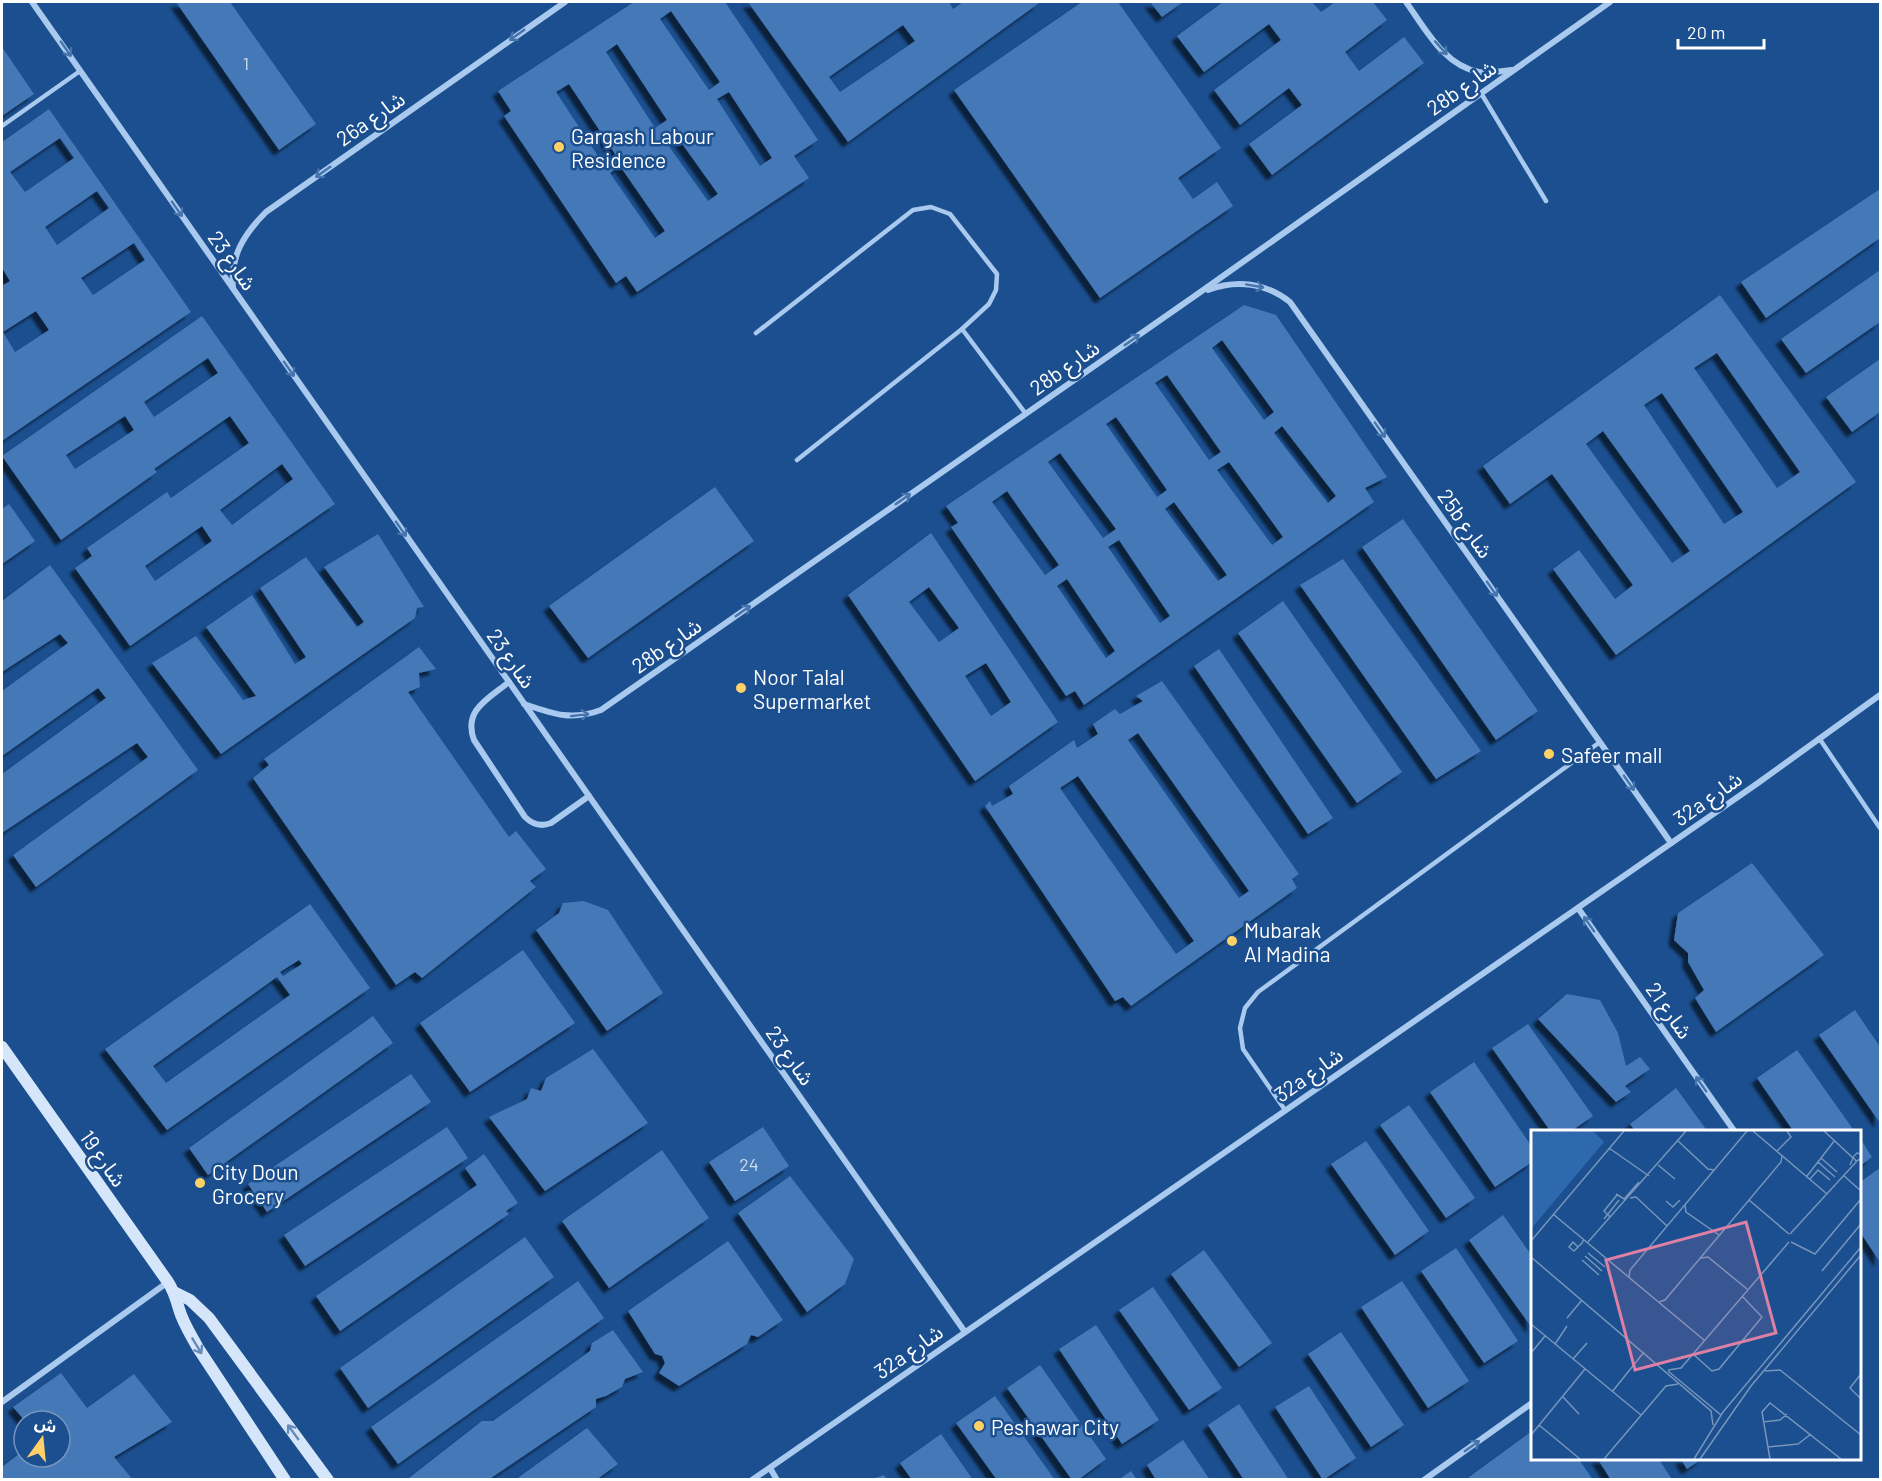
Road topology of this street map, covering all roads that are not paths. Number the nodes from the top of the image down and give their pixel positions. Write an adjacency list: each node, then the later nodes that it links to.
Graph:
1 (32, 2): 6 (street, شارع 23, one-way to 6)
2 (565, 2): 10 (street, 26a شارع, one-way to 10)
3 (1406, 2): 5 (street, one-way to 5)
4 (1610, 2): 5 (street, 28b شارع)
5 (1513, 70): 7 (street, 28b شارع)
6 (80, 71): 8 (lane); 10 (street, شارع 23, one-way to 10)
7 (1481, 93): 9 (lane); 11 (street, 28b شارع)
8 (2, 126)
9 (1546, 201)
10 (233, 289): 16 (street, شارع 23, one-way to 16)
11 (1198, 293): 14 (street, 28b شارع, one-way to 11); 20 (street, 25b شارع, one-way to 20)
12 (962, 329): 13 (lane); 14 (lane); 15 (lane)
13 (756, 333)
14 (1026, 414): 18 (street, 28b شارع, one-way to 14)
15 (798, 460)
16 (509, 682): 18 (street, شارع 23); 21 (street)
17 (1881, 694): 19 (street, 32a شارع)
18 (524, 704): 21 (street, شارع 23)
19 (1819, 738): 22 (lane); 23 (street, 32a شارع)
20 (1600, 742): 23 (street, 25b شارع, one-way to 23); 26 (lane)
21 (589, 796): 29 (street, شارع 23)
22 (1881, 828)
23 (1671, 843): 24 (street, 32a شارع)
24 (1578, 908): 26 (street, 32a شارع); 27 (street, شارع 21, one-way to 24)
25 (2, 1047): 28 (street, شارع 19)
26 (1285, 1110): 29 (street, 32a شارع)
27 (1734, 1130)
28 (171, 1287): 30 (street); 33 (street, شارع 19, one-way to 33); 34 (street, شارع 19, one-way to 28)
29 (965, 1332): 32 (street, 32a شارع)
30 (2, 1402)
31 (1531, 1404): 37 (street, one-way to 31)
32 (770, 1468): 35 (street, 32a شارع); 36 (street)
33 (285, 1479)
34 (328, 1479)
35 (752, 1479)
36 (777, 1479)
37 (1424, 1479)

